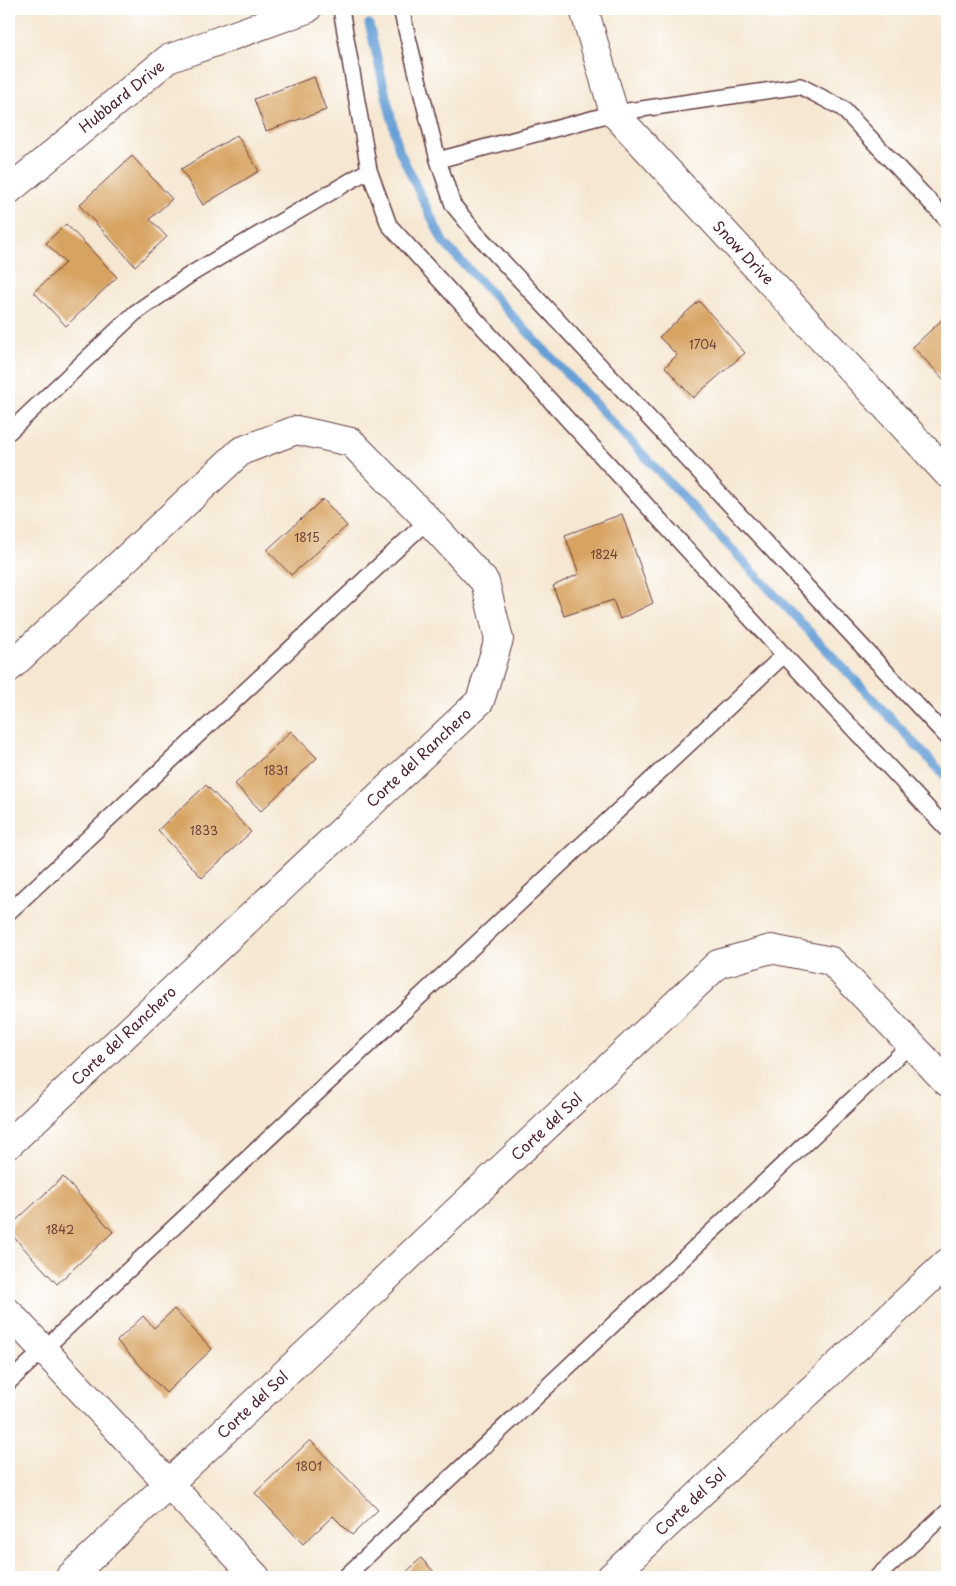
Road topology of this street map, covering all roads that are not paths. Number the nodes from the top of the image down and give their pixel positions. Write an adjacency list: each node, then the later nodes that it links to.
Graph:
1 (307, 9): 8 (street, Hubbard Drive)
2 (341, 9): 7 (lane)
3 (401, 9): 6 (lane)
4 (584, 9): 5 (street, Snow Drive)
5 (614, 113): 6 (lane); 9 (lane); 11 (street, Snow Drive)
6 (438, 160): 15 (lane)
7 (369, 170): 10 (lane); 13 (lane)
8 (10, 186)
9 (947, 220)
10 (9, 432)
11 (947, 473)
12 (428, 520): 14 (street, Corte del Ranchero); 17 (lane); 20 (street, Corte del Ranchero)
13 (784, 655): 16 (lane); 23 (lane)
14 (9, 668)
15 (947, 737)
16 (947, 829)
17 (9, 912)
18 (911, 1044): 19 (street, Corte del Sol); 25 (street, Corte del Sol); 29 (lane)
19 (947, 1082)
20 (9, 1144)
21 (947, 1263): 30 (street, Corte del Sol)
22 (9, 1313): 23 (street)
23 (43, 1350): 24 (lane); 25 (street)
24 (9, 1382)
25 (169, 1484): 27 (street, Corte del Sol); 28 (street)
26 (947, 1512): 31 (lane)
27 (70, 1577)
28 (256, 1577)
29 (345, 1577)
30 (610, 1577)
31 (877, 1577)

